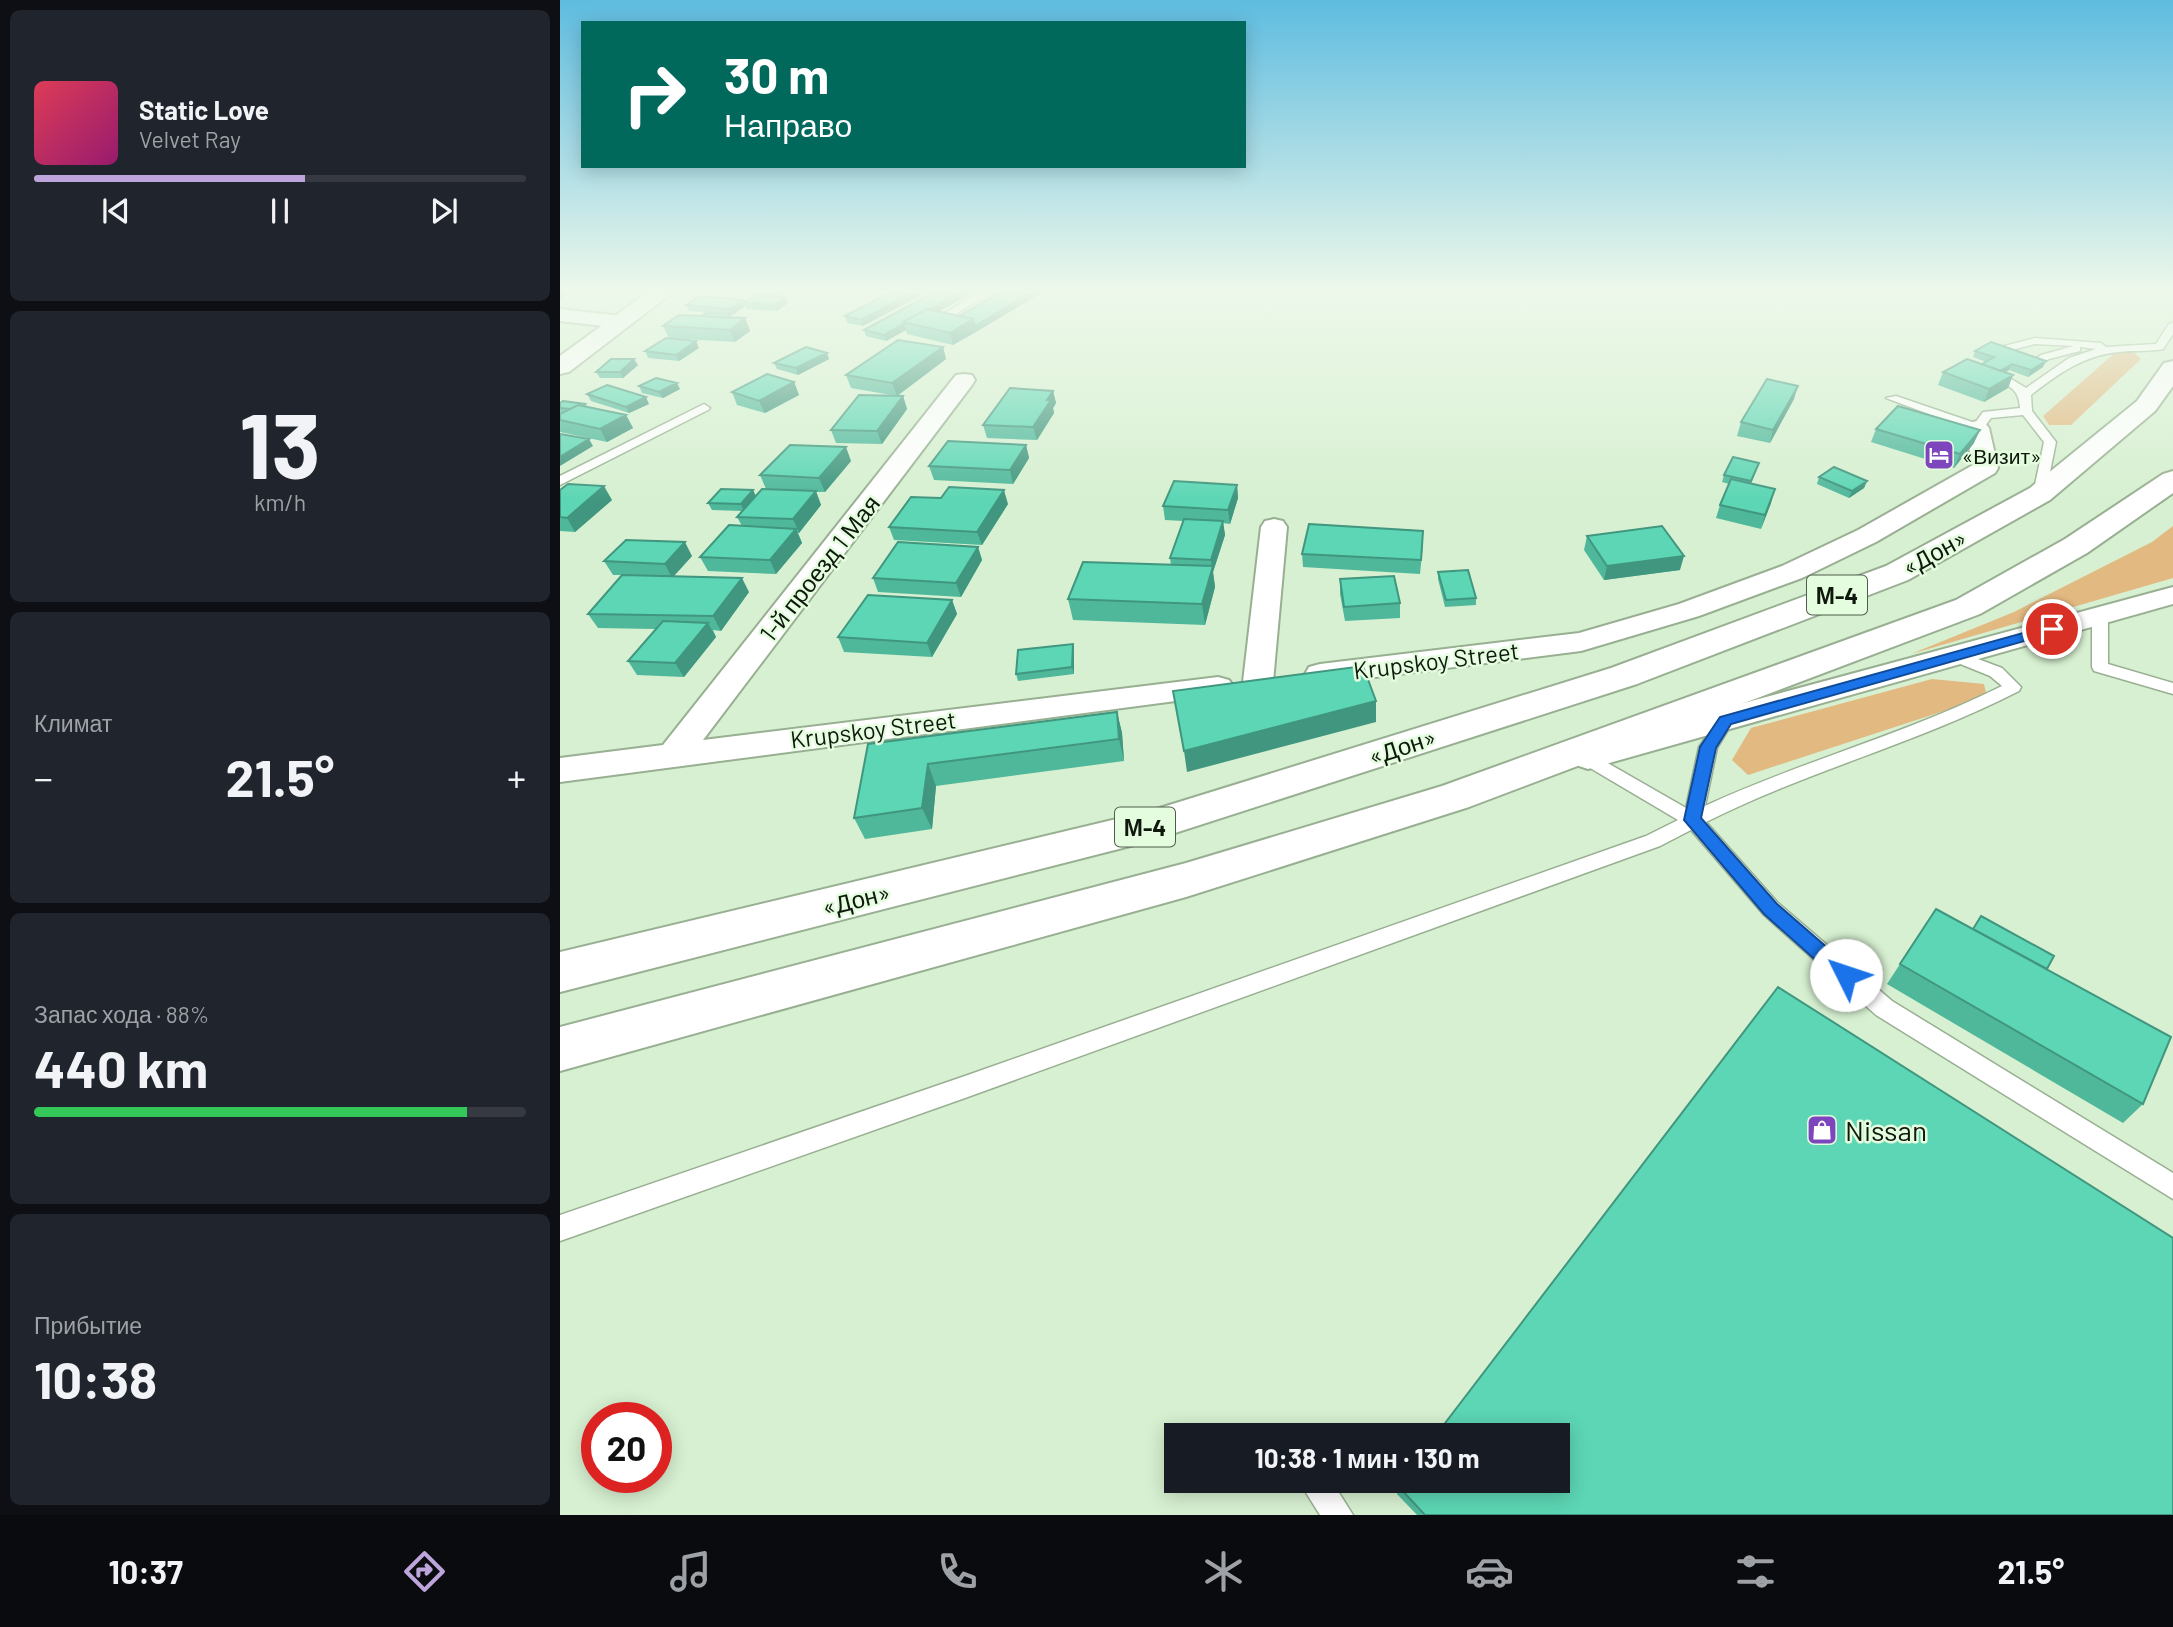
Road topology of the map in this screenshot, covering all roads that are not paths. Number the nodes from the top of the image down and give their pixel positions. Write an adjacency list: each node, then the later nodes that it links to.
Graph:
1 (2043, 360): 3 (lane)
2 (2073, 360): 7 (lane)
3 (2034, 364)
4 (2173, 368): 14 (main road, «Дон» / М-4)
5 (2009, 376): 7 (lane)
6 (964, 380): 22 (street, 1-й проезд 1 Мая)
7 (2025, 394): 10 (lane)
8 (1892, 398): 11 (lane)
9 (704, 408): 13 (lane)
10 (2026, 411): 11 (lane); 14 (lane)
11 (1977, 428): 19 (street, Krupskoy Street)
12 (2173, 480): 25 (main road, М-4)
13 (560, 481)
14 (2040, 494): 27 (main road, «Дон» / М-4)
15 (1274, 527): 19 (street)
16 (2173, 596): 17 (street)
17 (2100, 616): 18 (street); 20 (lane)
18 (1954, 655): 21 (street); 26 (lane)
19 (1280, 679): 22 (street, Krupskoy Street)
20 (2173, 690)
21 (1726, 720): 23 (street); 26 (lane)
22 (674, 755): 24 (street, Krupskoy Street)
23 (1586, 758): 25 (street); 26 (lane)
24 (560, 770)
25 (1455, 797): 28 (main road, М-4)
26 (1693, 820): 29 (lane); 30 (lane)
27 (560, 972)
28 (560, 1049)
29 (2173, 1187)
30 (560, 1228)
31 (1322, 1493): 32 (lane)
32 (1338, 1515)

